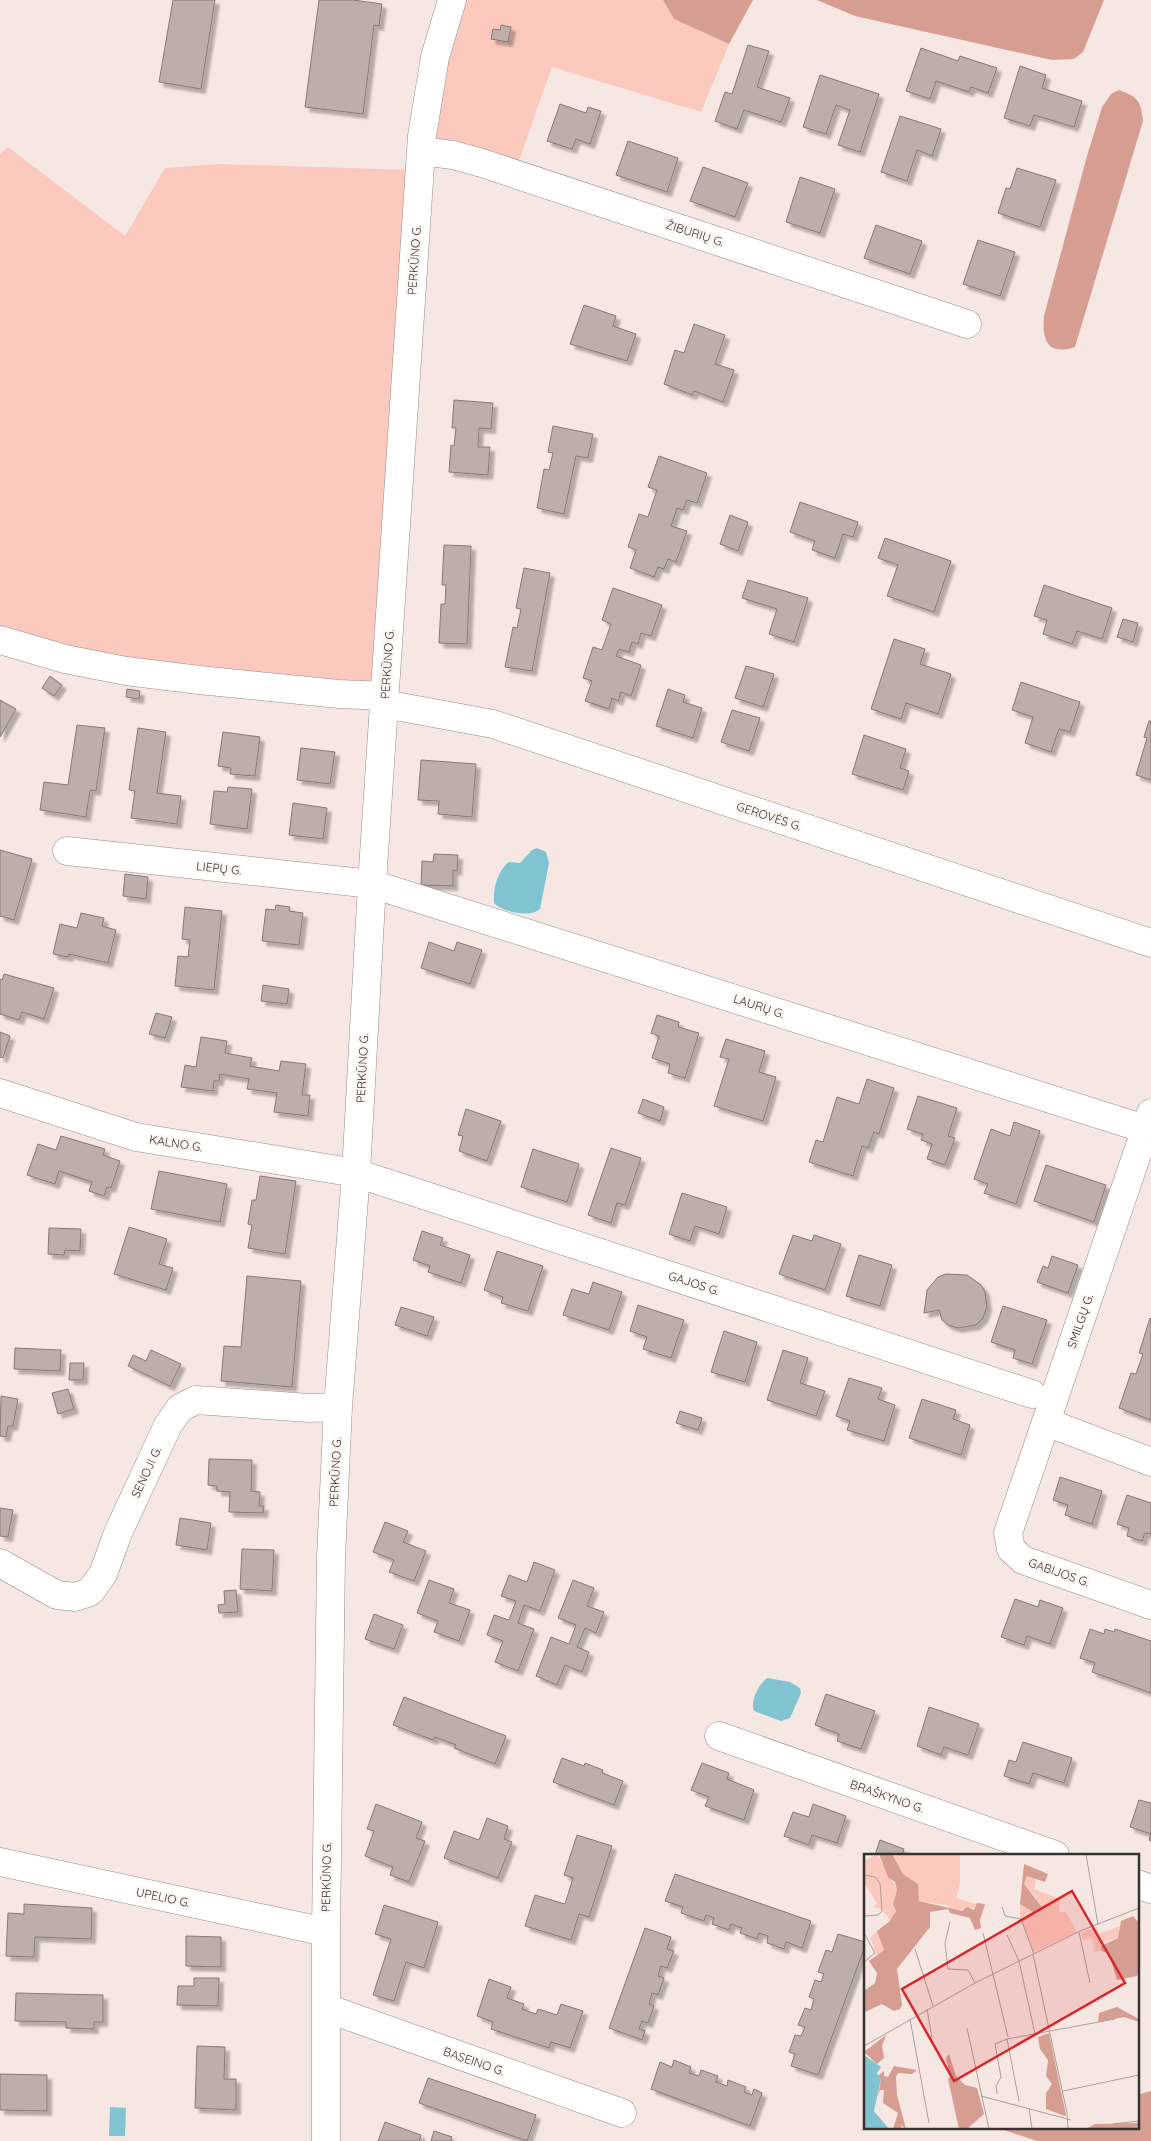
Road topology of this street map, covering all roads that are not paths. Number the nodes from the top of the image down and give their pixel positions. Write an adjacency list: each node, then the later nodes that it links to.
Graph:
1 (452, 0): 2 (street, PERKŪNO G.)
2 (421, 151): 3 (street, ŽIBURIŲ G.); 5 (street, PERKŪNO G.)
3 (967, 324)
4 (0, 640): 5 (street, GEROVĖS G.)
5 (384, 700): 7 (street, PERKŪNO G.); 8 (street, GEROVĖS G.)
6 (67, 851): 7 (street, LIEPŲ G.)
7 (372, 884): 10 (street, LAURŲ G.); 11 (street, PERKŪNO G.)
8 (1151, 943)
9 (0, 1093): 11 (street, KALNO G.)
10 (1148, 1121): 14 (street, SMILGŲ G.)
11 (356, 1172): 12 (street, GAJOS G.); 13 (street, PERKŪNO G.)
12 (1032, 1394)
13 (338, 1407): 16 (street, SENOJI G.); 23 (street, PERKŪNO G.)
14 (1046, 1422): 15 (street); 17 (street, GABIJOS G.)
15 (1151, 1462)
16 (0, 1563)
17 (1151, 1605)
18 (719, 1736): 19 (street, BRAŠKYNO G.)
19 (1052, 1854)
20 (0, 1862): 23 (street, UPELIO G.)
21 (1138, 1884): 22 (street)
22 (1151, 1889)
23 (326, 1932): 24 (street, PERKŪNO G.)
24 (326, 2008): 25 (street, BASEINO G.); 26 (street, PERKŪNO G.)
25 (622, 2113)
26 (326, 2141)

